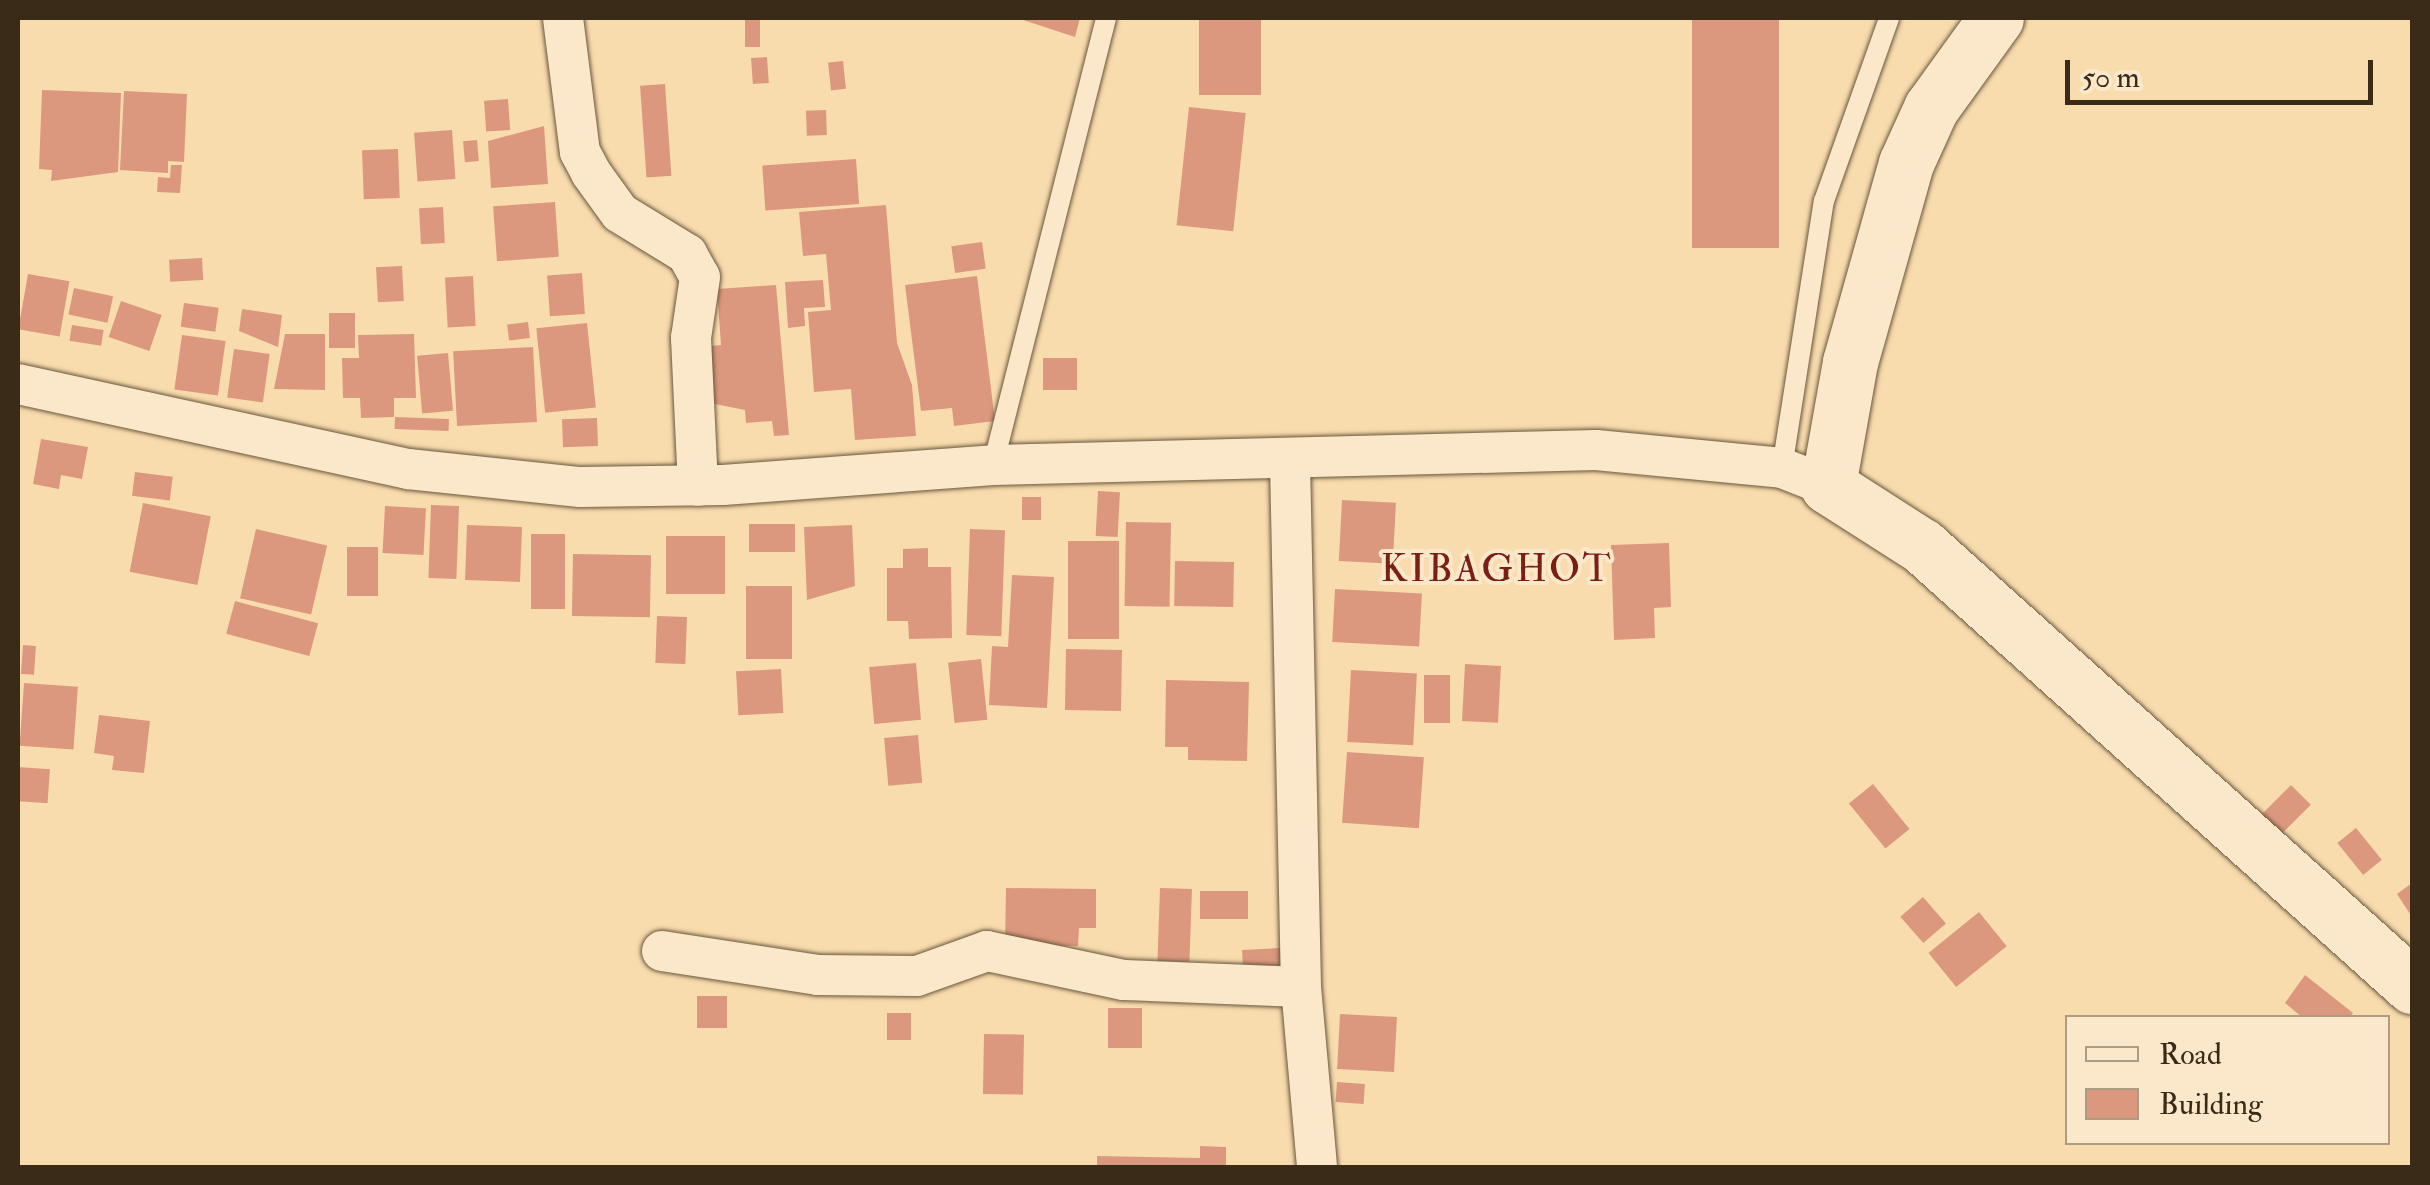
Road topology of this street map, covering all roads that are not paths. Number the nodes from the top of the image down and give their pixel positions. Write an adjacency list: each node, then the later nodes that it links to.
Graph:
1 (563, 18): 9 (street)
2 (1106, 18): 7 (lane)
3 (1889, 18): 8 (lane)
4 (1996, 18): 8 (street)
5 (18, 384): 9 (street)
6 (1290, 462): 7 (street); 8 (street); 12 (street)
7 (993, 465): 9 (street)
8 (1805, 477): 11 (street)
9 (698, 486)
10 (662, 951): 12 (street)
11 (2412, 986)
12 (1301, 987): 13 (street)
13 (1317, 1168)

